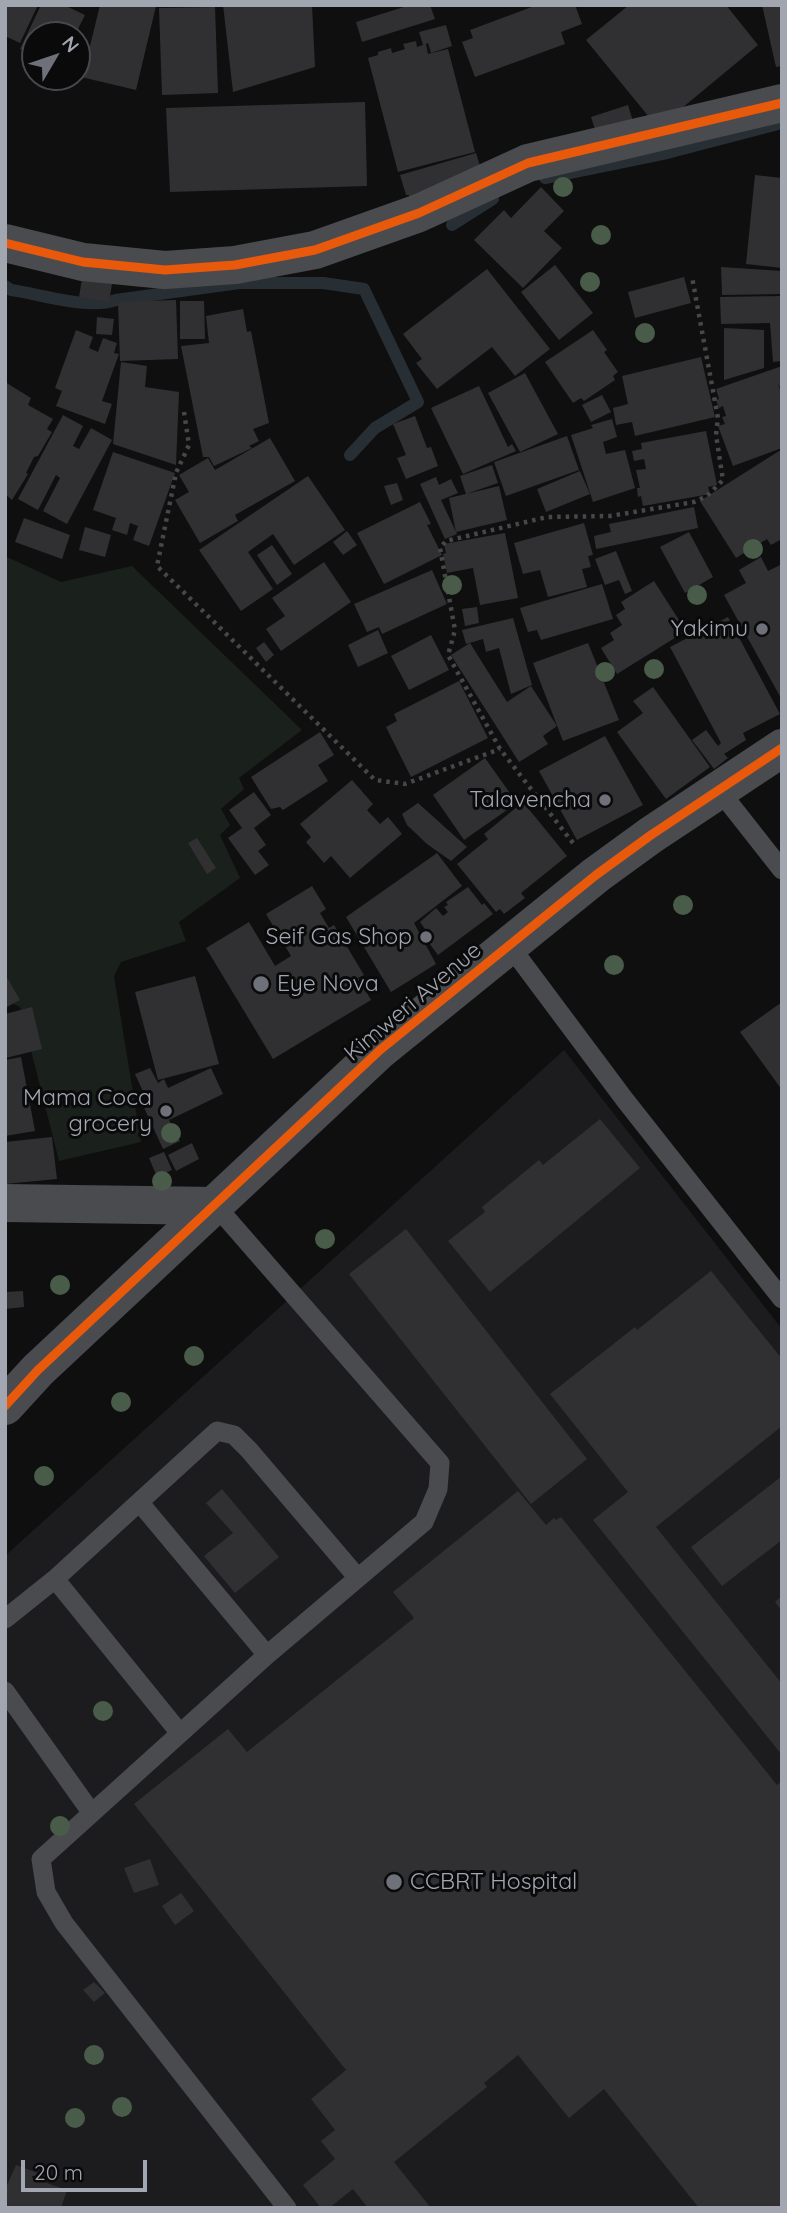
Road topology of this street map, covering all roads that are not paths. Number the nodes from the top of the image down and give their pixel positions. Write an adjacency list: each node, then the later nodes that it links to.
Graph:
1 (782, 103): 2 (street)
2 (5, 243)
3 (782, 748): 4 (street, Kimweri Avenue)
4 (719, 790): 5 (lane); 6 (street, Kimweri Avenue)
5 (782, 870)
6 (510, 946): 8 (street, Kimweri Avenue); 9 (lane)
7 (5, 1203): 8 (street)
8 (216, 1206): 10 (street, Kimweri Avenue); 12 (lane)
9 (782, 1300)
10 (5, 1406)
11 (140, 1503): 12 (lane); 13 (lane); 15 (lane)
12 (358, 1578): 15 (lane)
13 (55, 1579): 14 (lane); 17 (lane)
14 (5, 1619)
15 (267, 1655): 17 (lane)
16 (5, 1691): 18 (lane)
17 (179, 1732): 18 (lane)
18 (91, 1812): 19 (lane)
19 (287, 2208)

